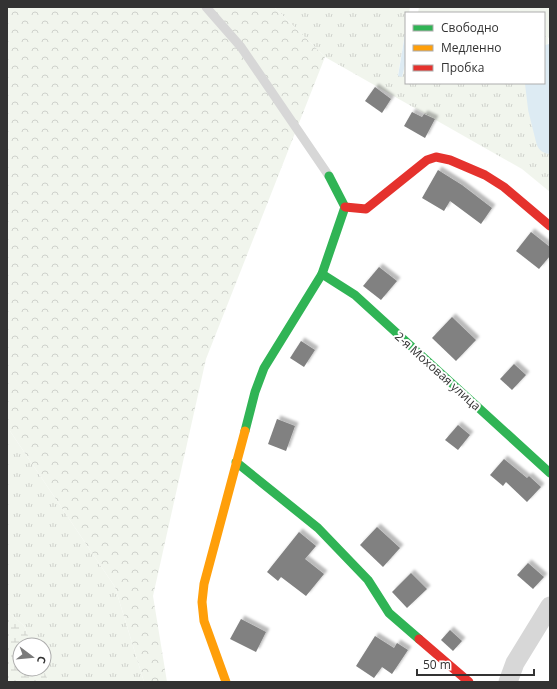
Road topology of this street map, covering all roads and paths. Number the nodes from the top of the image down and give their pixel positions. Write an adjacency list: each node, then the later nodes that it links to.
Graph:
1 (206, 7): 2 (lane)
2 (330, 176): 3 (street)
3 (345, 206): 4 (street); 5 (street)
4 (550, 226)
5 (322, 274): 6 (street); 7 (street, 2-я Моховая улица)
6 (236, 462): 9 (street); 10 (street)
7 (550, 473)
8 (550, 606): 11 (street)
9 (226, 682)
10 (469, 682)
11 (508, 682)

